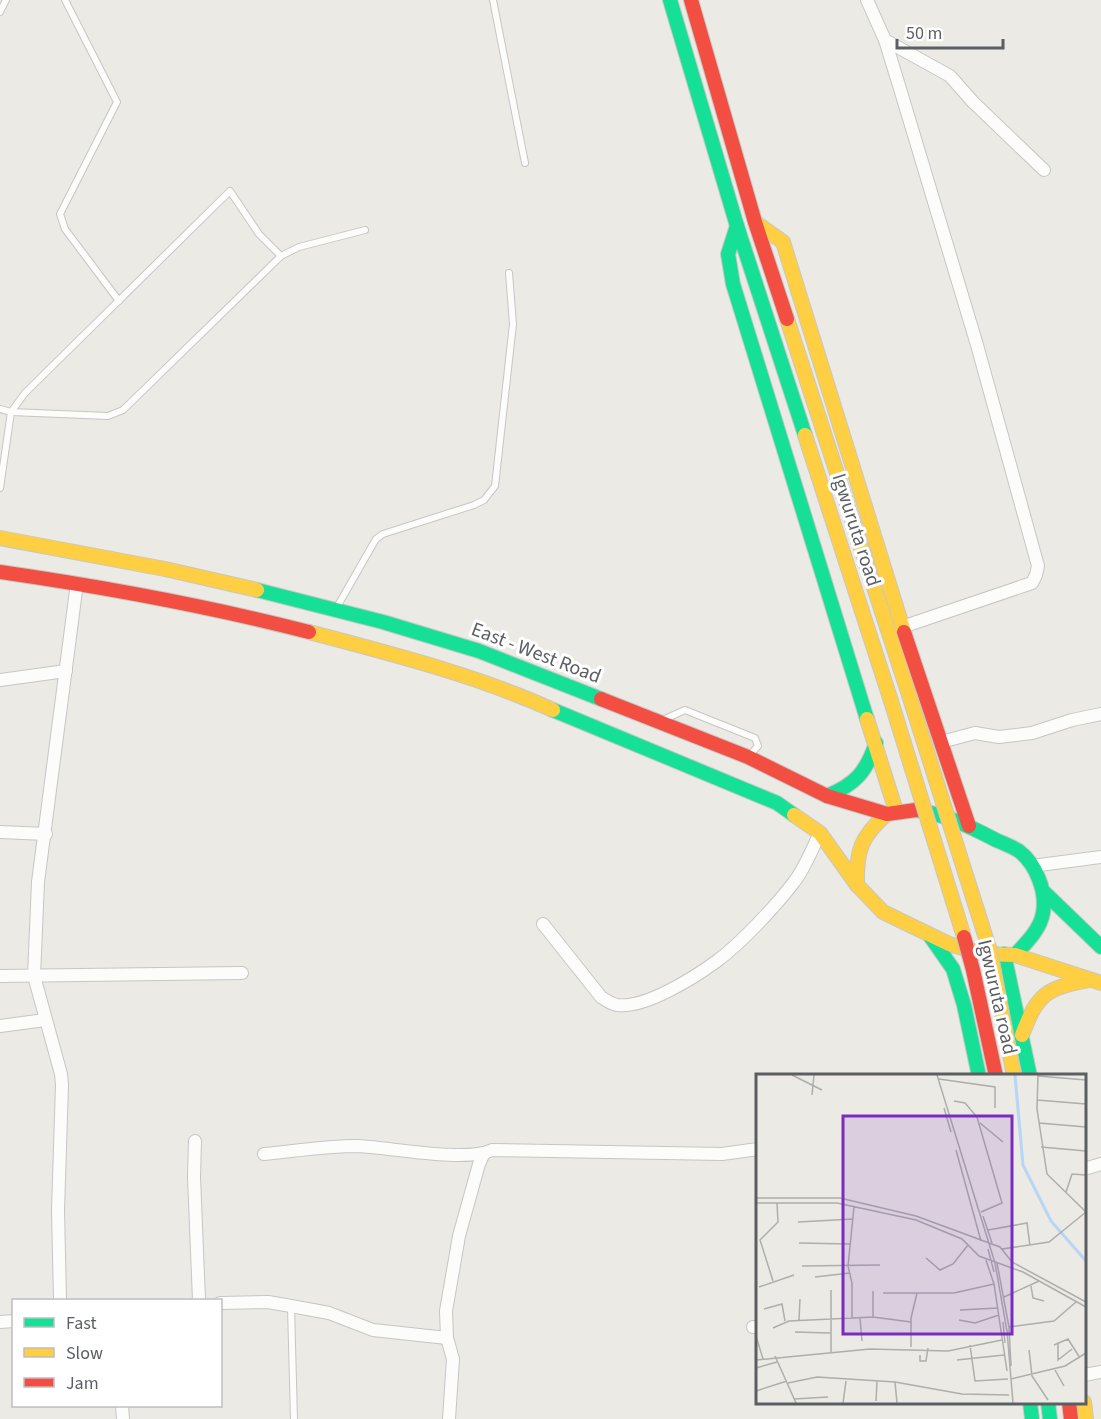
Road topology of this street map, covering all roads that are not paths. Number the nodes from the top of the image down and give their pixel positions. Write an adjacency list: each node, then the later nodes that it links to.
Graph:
1 (6, 0): 7 (lane)
2 (65, 0): 16 (lane)
3 (493, 0): 9 (lane)
4 (670, 0): 12 (main road, Igwuruta road)
5 (691, 0): 11 (main road, Igwuruta road)
6 (867, 0): 8 (street)
7 (0, 12)
8 (885, 40): 10 (street); 24 (street)
9 (525, 163)
10 (1044, 170)
11 (755, 222): 24 (main road); 57 (main road, Igwuruta road, bridge)
12 (737, 226): 32 (main road); 56 (main road, Igwuruta road, bridge)
13 (365, 230): 14 (lane)
14 (281, 256): 16 (lane); 18 (lane)
15 (509, 273): 23 (lane)
16 (119, 301): 18 (lane)
17 (0, 409): 18 (lane)
18 (11, 412): 19 (lane)
19 (0, 488)
20 (0, 538): 23 (main road, East - West Road)
21 (0, 572): 22 (main road)
22 (77, 583): 26 (street); 28 (main road)
23 (335, 610): 25 (main road, East - West Road)
24 (902, 627): 31 (main road)
25 (522, 668): 28 (main road); 30 (main road, East - West Road)
26 (66, 671): 27 (street); 39 (street)
27 (0, 680)
28 (516, 693): 38 (main road)
29 (1101, 714): 31 (street)
30 (659, 722): 33 (main road, East - West Road); 33 (lane)
31 (941, 742): 36 (main road)
32 (876, 743): 34 (main road); 35 (main road)
33 (748, 757): 34 (main road, East - West Road)
34 (827, 796): 35 (main road, East - West Road)
35 (892, 813): 36 (main road, East - West Road); 42 (main road)
36 (969, 826): 41 (main road, East - West Road)
37 (0, 832): 39 (street)
38 (820, 833): 42 (main road); 44 (street)
39 (46, 834): 50 (street)
40 (1101, 856): 41 (street)
41 (1032, 866): 43 (main road)
42 (857, 885): 45 (main road)
43 (1044, 892): 46 (main road); 47 (main road)
44 (543, 924)
45 (930, 936): 47 (main road); 55 (main road)
46 (1101, 948)
47 (1010, 954): 51 (main road); 54 (main road)
48 (242, 973): 50 (street)
49 (0, 976): 50 (street)
50 (34, 976): 52 (street)
51 (1097, 982): 54 (main road)
52 (45, 1020): 53 (street); 65 (street)
53 (0, 1026)
54 (1022, 1035): 58 (main road)
55 (978, 1074)
56 (996, 1074)
57 (1014, 1074)
58 (1030, 1074)
59 (195, 1141): 66 (street)
60 (756, 1149): 61 (street)
61 (484, 1153): 62 (street); 69 (street)
62 (264, 1154)
63 (1101, 1164): 64 (street)
64 (1086, 1168)
65 (60, 1299)
66 (199, 1299)
67 (222, 1303): 68 (street)
68 (291, 1306): 69 (street); 76 (lane)
69 (447, 1338): 77 (street)
70 (1101, 1372): 71 (street)
71 (1086, 1375)
72 (1030, 1404): 78 (main road)
73 (1048, 1404): 79 (main road)
74 (1069, 1404): 80 (main road)
75 (1084, 1404): 81 (main road)
76 (294, 1419)
77 (449, 1419)
78 (1032, 1419)
79 (1050, 1419)
80 (1071, 1419)
81 (1086, 1419)

